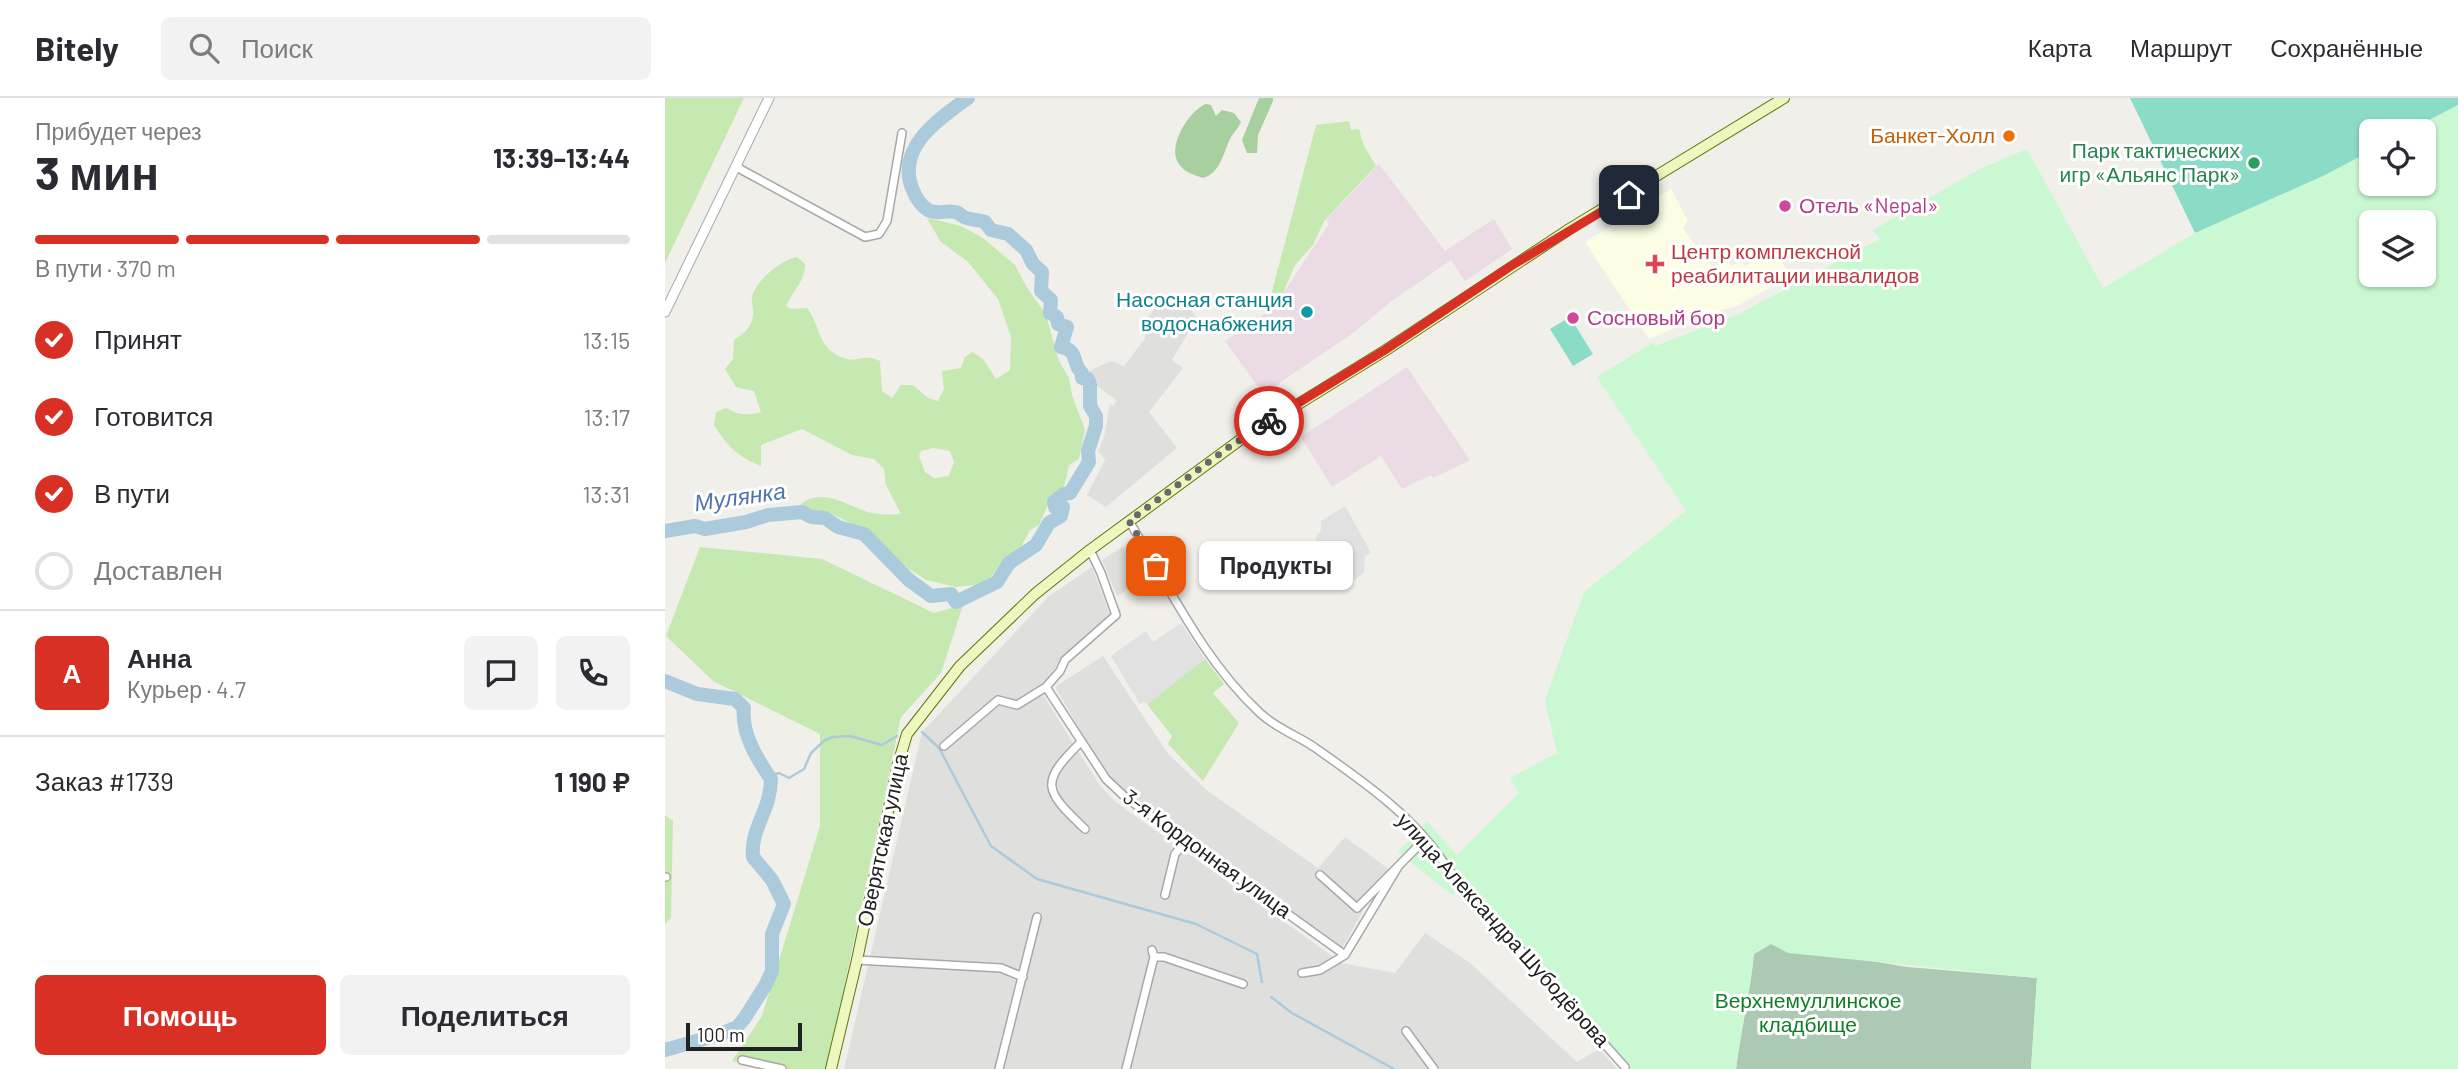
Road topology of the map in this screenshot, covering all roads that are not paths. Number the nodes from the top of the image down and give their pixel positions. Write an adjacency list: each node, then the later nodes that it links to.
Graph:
1 (769, 98): 4 (street)
2 (1784, 98): 6 (main road, Оверятская улица)
3 (902, 133): 4 (street)
4 (737, 165): 5 (street)
5 (665, 312)
6 (1129, 521): 7 (main road, Оверятская улица); 12 (street, улица Александра Шубодёрова)
7 (1090, 550): 8 (street); 19 (main road, Оверятская улица)
8 (1046, 687): 9 (street, 3-я Кордонная улица); 10 (street)
9 (1081, 742): 11 (street); 13 (street, 3-я Кордонная улица)
10 (944, 746)
11 (1085, 829)
12 (1425, 839): 14 (street); 25 (street, улица Александра Шубодёрова)
13 (1186, 840): 16 (street); 18 (street, 3-я Кордонная улица)
14 (1398, 867): 15 (street); 18 (street)
15 (1320, 875)
16 (1165, 895)
17 (1037, 917): 21 (street)
18 (1345, 955): 20 (street)
19 (857, 960): 21 (street); 27 (main road, Оверятская улица)
20 (1302, 973)
21 (1023, 977): 28 (street)
22 (1243, 984): 29 (street)
23 (1406, 1031): 30 (street)
24 (742, 1060): 26 (street)
25 (1625, 1067)
26 (782, 1069)
27 (831, 1069)
28 (999, 1069)
29 (1126, 1069)
30 (1434, 1069)

